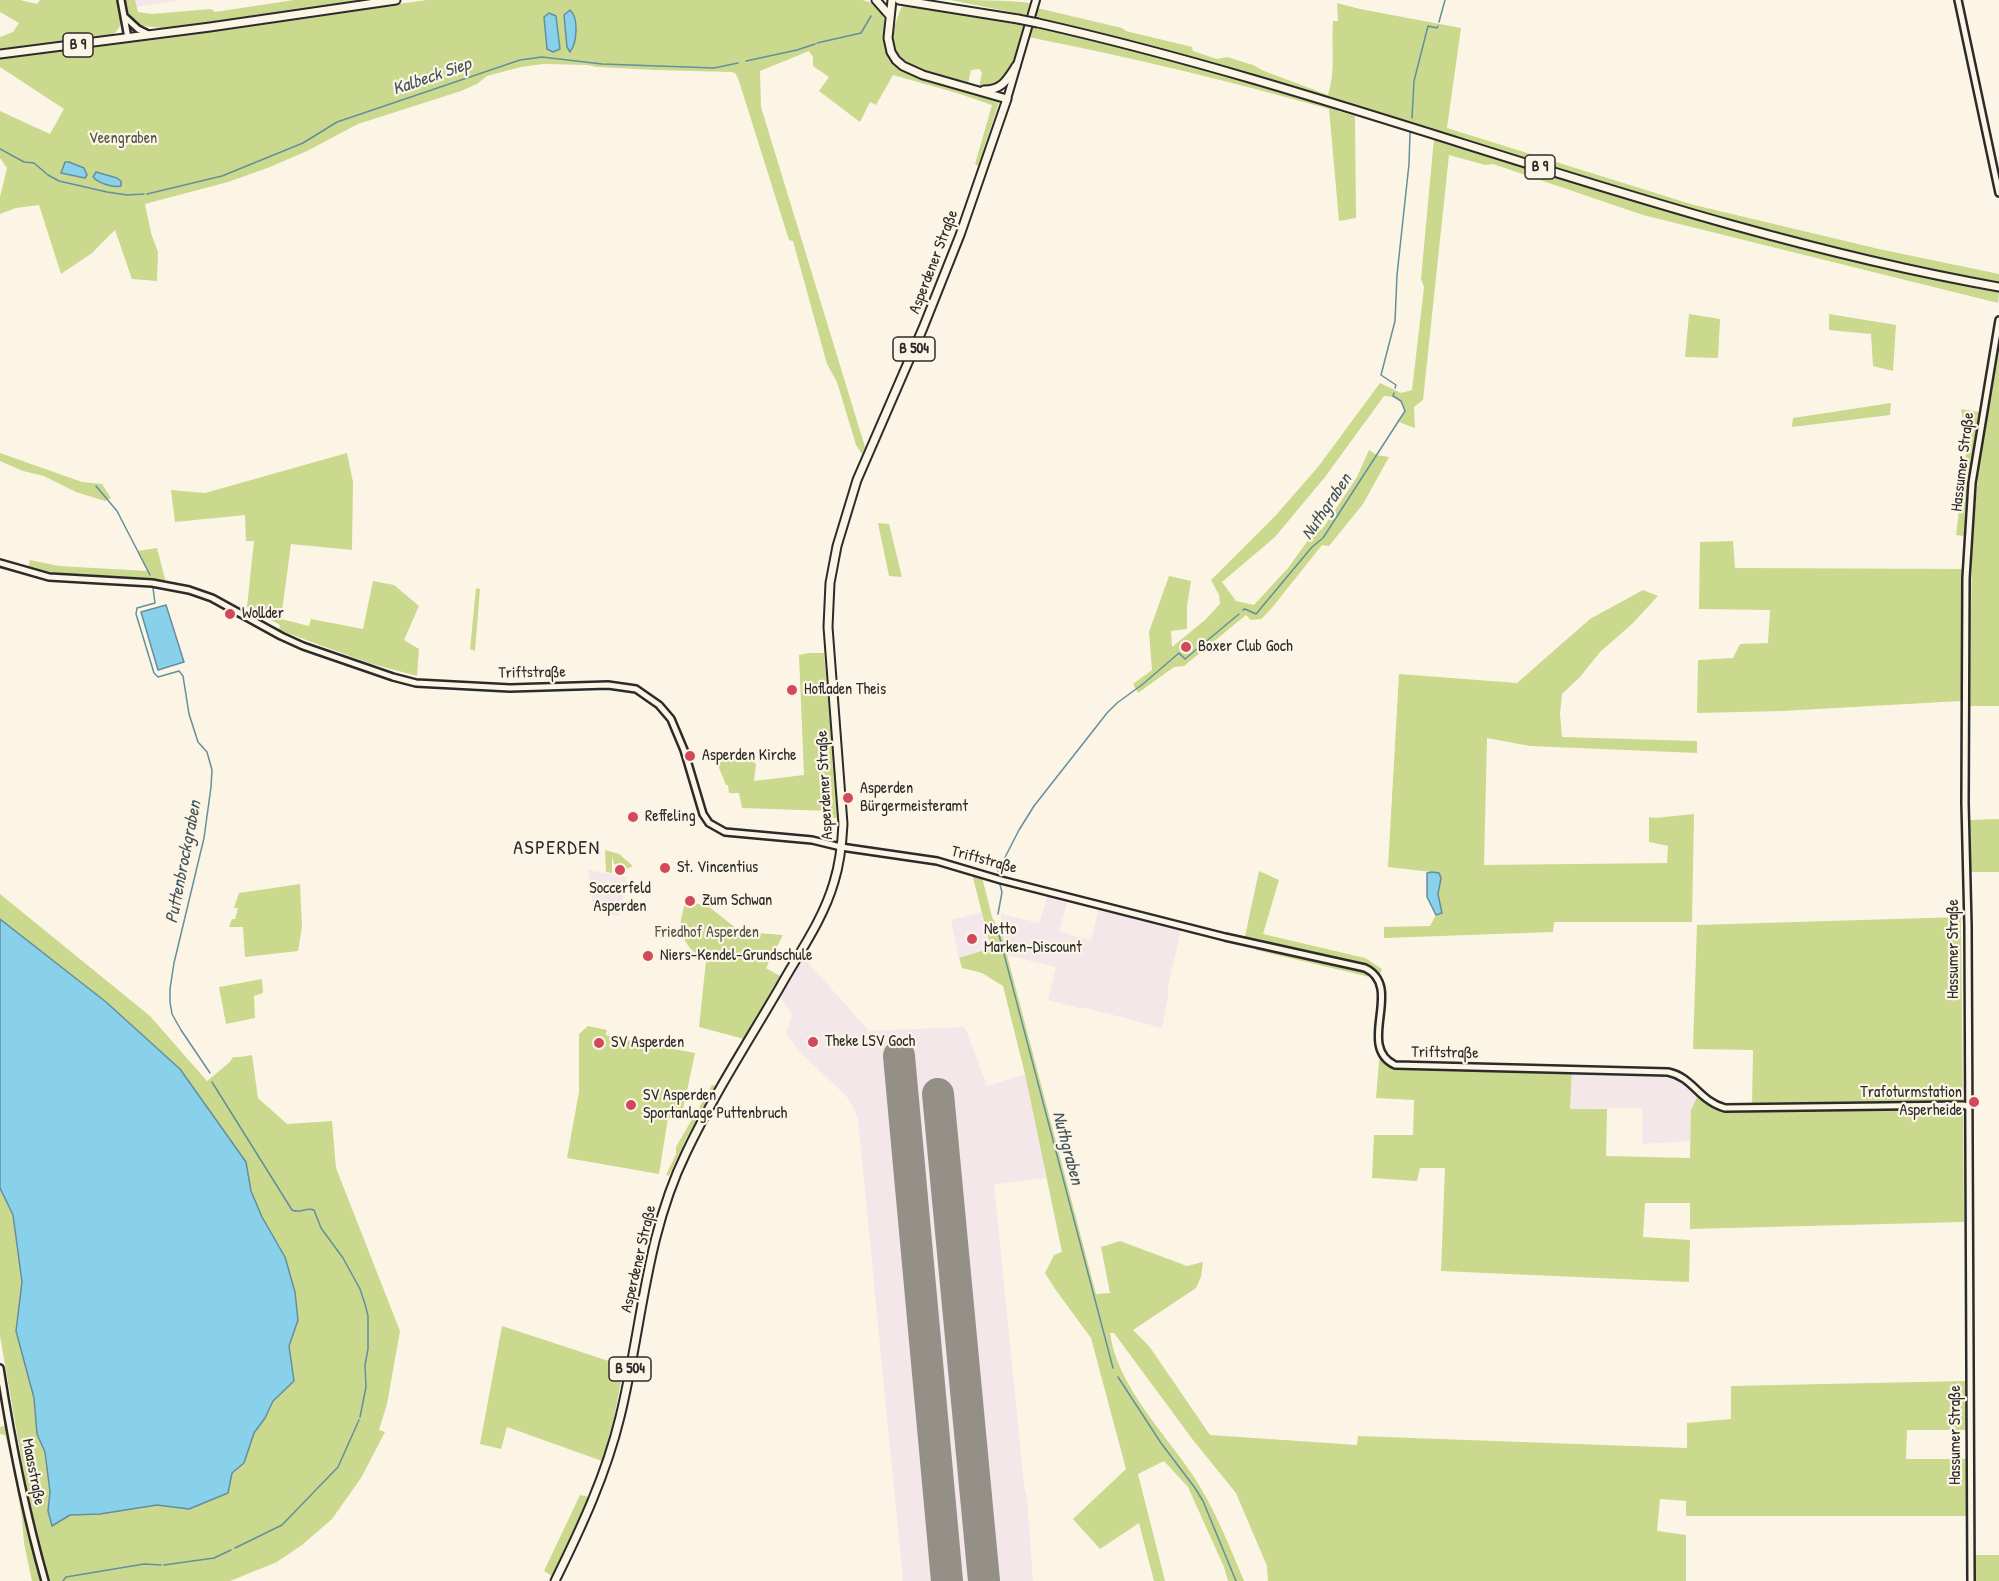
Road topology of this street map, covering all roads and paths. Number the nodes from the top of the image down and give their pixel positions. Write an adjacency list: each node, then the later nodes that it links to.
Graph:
1 (121, 0): 8 (street)
2 (396, 0): 10 (main road, B 9)
3 (876, 0): 9 (main road)
4 (892, 0): 9 (main road)
5 (900, 0): 17 (main road, B 9, bridge)
6 (1036, 0): 13 (main road, Asperdener Straße)
7 (1958, 0): 16 (street)
8 (124, 16): 10 (street); 11 (street)
9 (890, 16): 14 (main road)
10 (150, 35): 11 (main road, B 9)
11 (128, 38): 12 (main road, B 9)
12 (0, 54)
13 (1016, 66): 14 (main road); 15 (main road, Asperdener Straße)
14 (979, 90): 15 (main road)
15 (1007, 99): 20 (main road, Asperdener Straße / B 504)
16 (1999, 193)
17 (1996, 286)
18 (1999, 320): 21 (street, Hassumer Straße)
19 (0, 563): 20 (street, Triftstraße)
20 (841, 847): 21 (street, Triftstraße); 24 (main road, Asperdener Straße / B 504)
21 (1968, 1107): 25 (street, Hassumer Straße)
22 (0, 1368): 23 (street, Maasstraße)
23 (45, 1581)
24 (555, 1581)
25 (1971, 1581)

